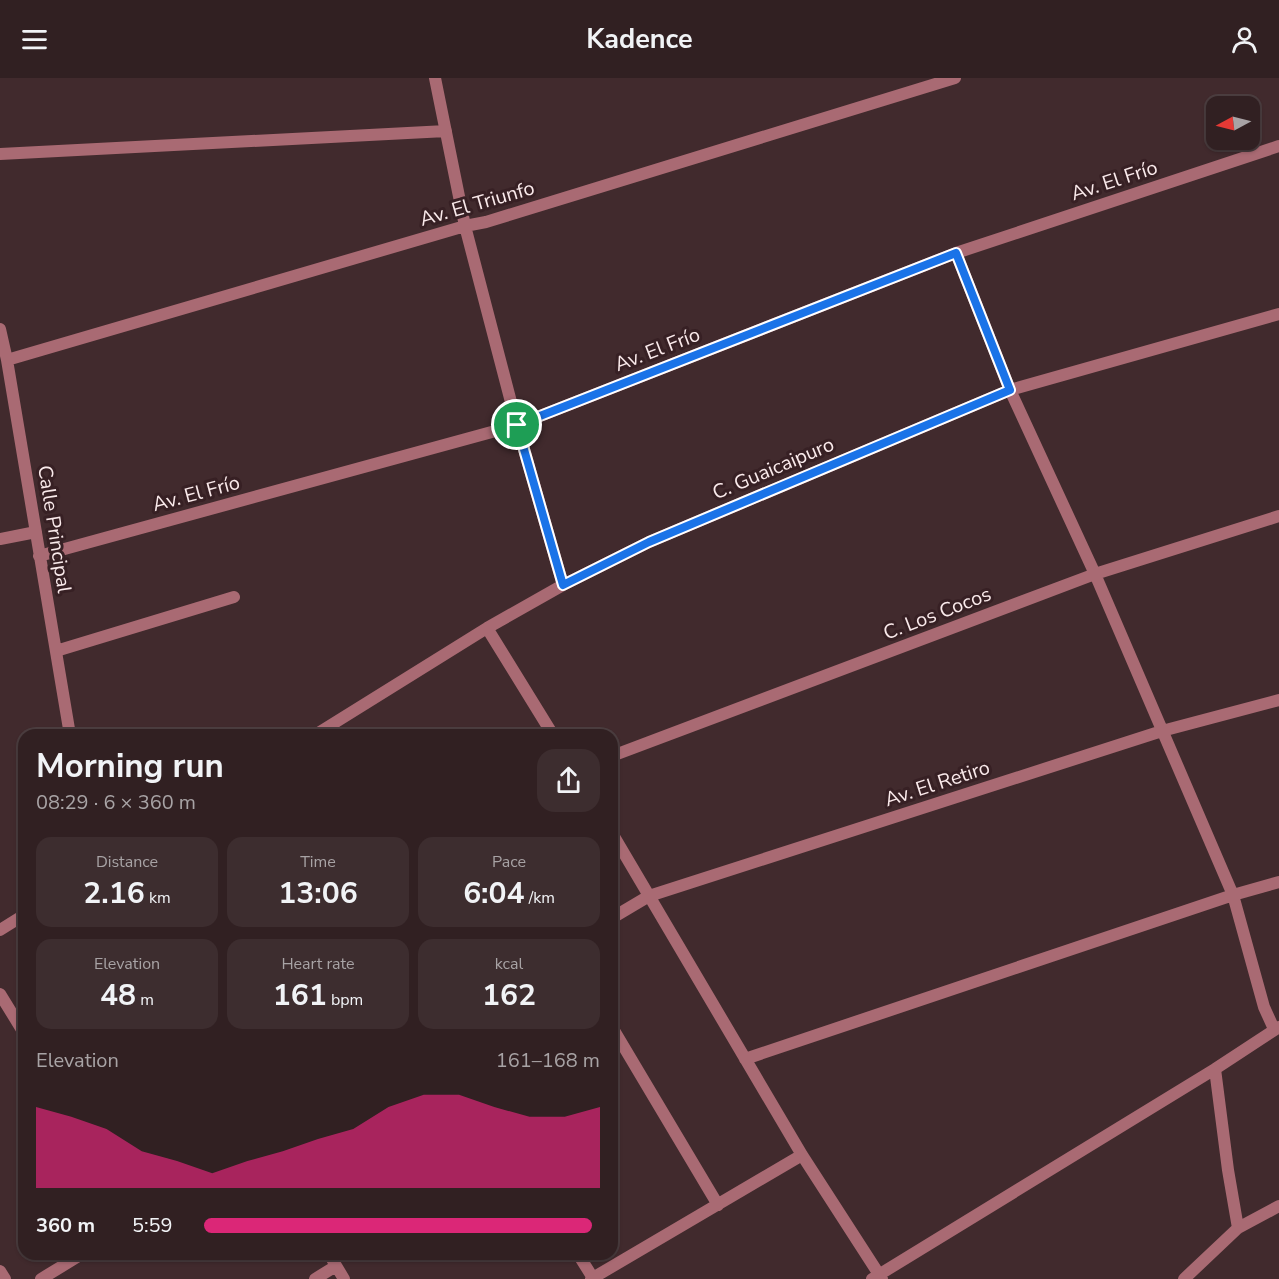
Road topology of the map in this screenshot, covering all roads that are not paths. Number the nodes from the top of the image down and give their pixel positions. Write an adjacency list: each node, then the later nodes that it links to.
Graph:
1 (435, 78): 3 (street)
2 (956, 78): 6 (street, Av. El Triunfo)
3 (446, 130): 5 (street); 6 (street)
4 (1279, 146): 7 (street, Av. El Frío)
5 (0, 154)
6 (465, 226): 10 (street, Av. El Triunfo); 12 (street)
7 (956, 253): 11 (street); 12 (street, Av. El Frío)
8 (1279, 314): 11 (street, C. Guaicaipuro)
9 (0, 331): 10 (street, Calle Principal)
10 (7, 360): 14 (street, Calle Principal)
11 (1010, 390): 17 (street); 18 (street, C. Guaicaipuro)
12 (517, 425): 16 (street, Av. El Frío); 18 (street)
13 (1279, 516): 17 (street, C. Los Cocos)
14 (36, 532): 15 (street); 16 (street, Calle Principal)
15 (0, 539)
16 (39, 556): 21 (street, Calle Principal)
17 (1095, 574): 26 (street); 27 (street, C. Los Cocos)
18 (563, 585): 20 (street, C. Guaicaipuro)
19 (234, 597): 21 (street)
20 (487, 628): 24 (street, C. Guaicaipuro); 25 (street)
21 (56, 651): 23 (street, Calle Principal)
22 (1279, 700): 26 (street, Av. El Retiro)
23 (69, 729)
24 (325, 729)
25 (549, 729)
26 (1162, 731): 30 (street); 31 (street, Av. El Retiro)
27 (618, 754)
28 (618, 843): 31 (street)
29 (1279, 882): 30 (street)
30 (1233, 895): 37 (street); 39 (street)
31 (649, 896): 32 (street, Av. El Retiro); 39 (street)
32 (618, 914)
33 (18, 919): 34 (street)
34 (0, 930)
35 (0, 994): 36 (street)
36 (18, 1022)
37 (1276, 1028): 40 (street)
38 (618, 1037): 42 (street)
39 (745, 1059): 41 (street)
40 (1215, 1069): 44 (street); 50 (street)
41 (802, 1155): 42 (street); 50 (street)
42 (718, 1204): 55 (street)
43 (1279, 1206): 44 (street)
44 (1238, 1228): 56 (street)
45 (72, 1260): 52 (street)
46 (332, 1260): 48 (street)
47 (581, 1260): 55 (street)
48 (336, 1266): 53 (street); 54 (street)
49 (0, 1271): 51 (street)
50 (878, 1278)
51 (4, 1279)
52 (41, 1279)
53 (315, 1279)
54 (344, 1279)
55 (592, 1279)
56 (1184, 1279)

